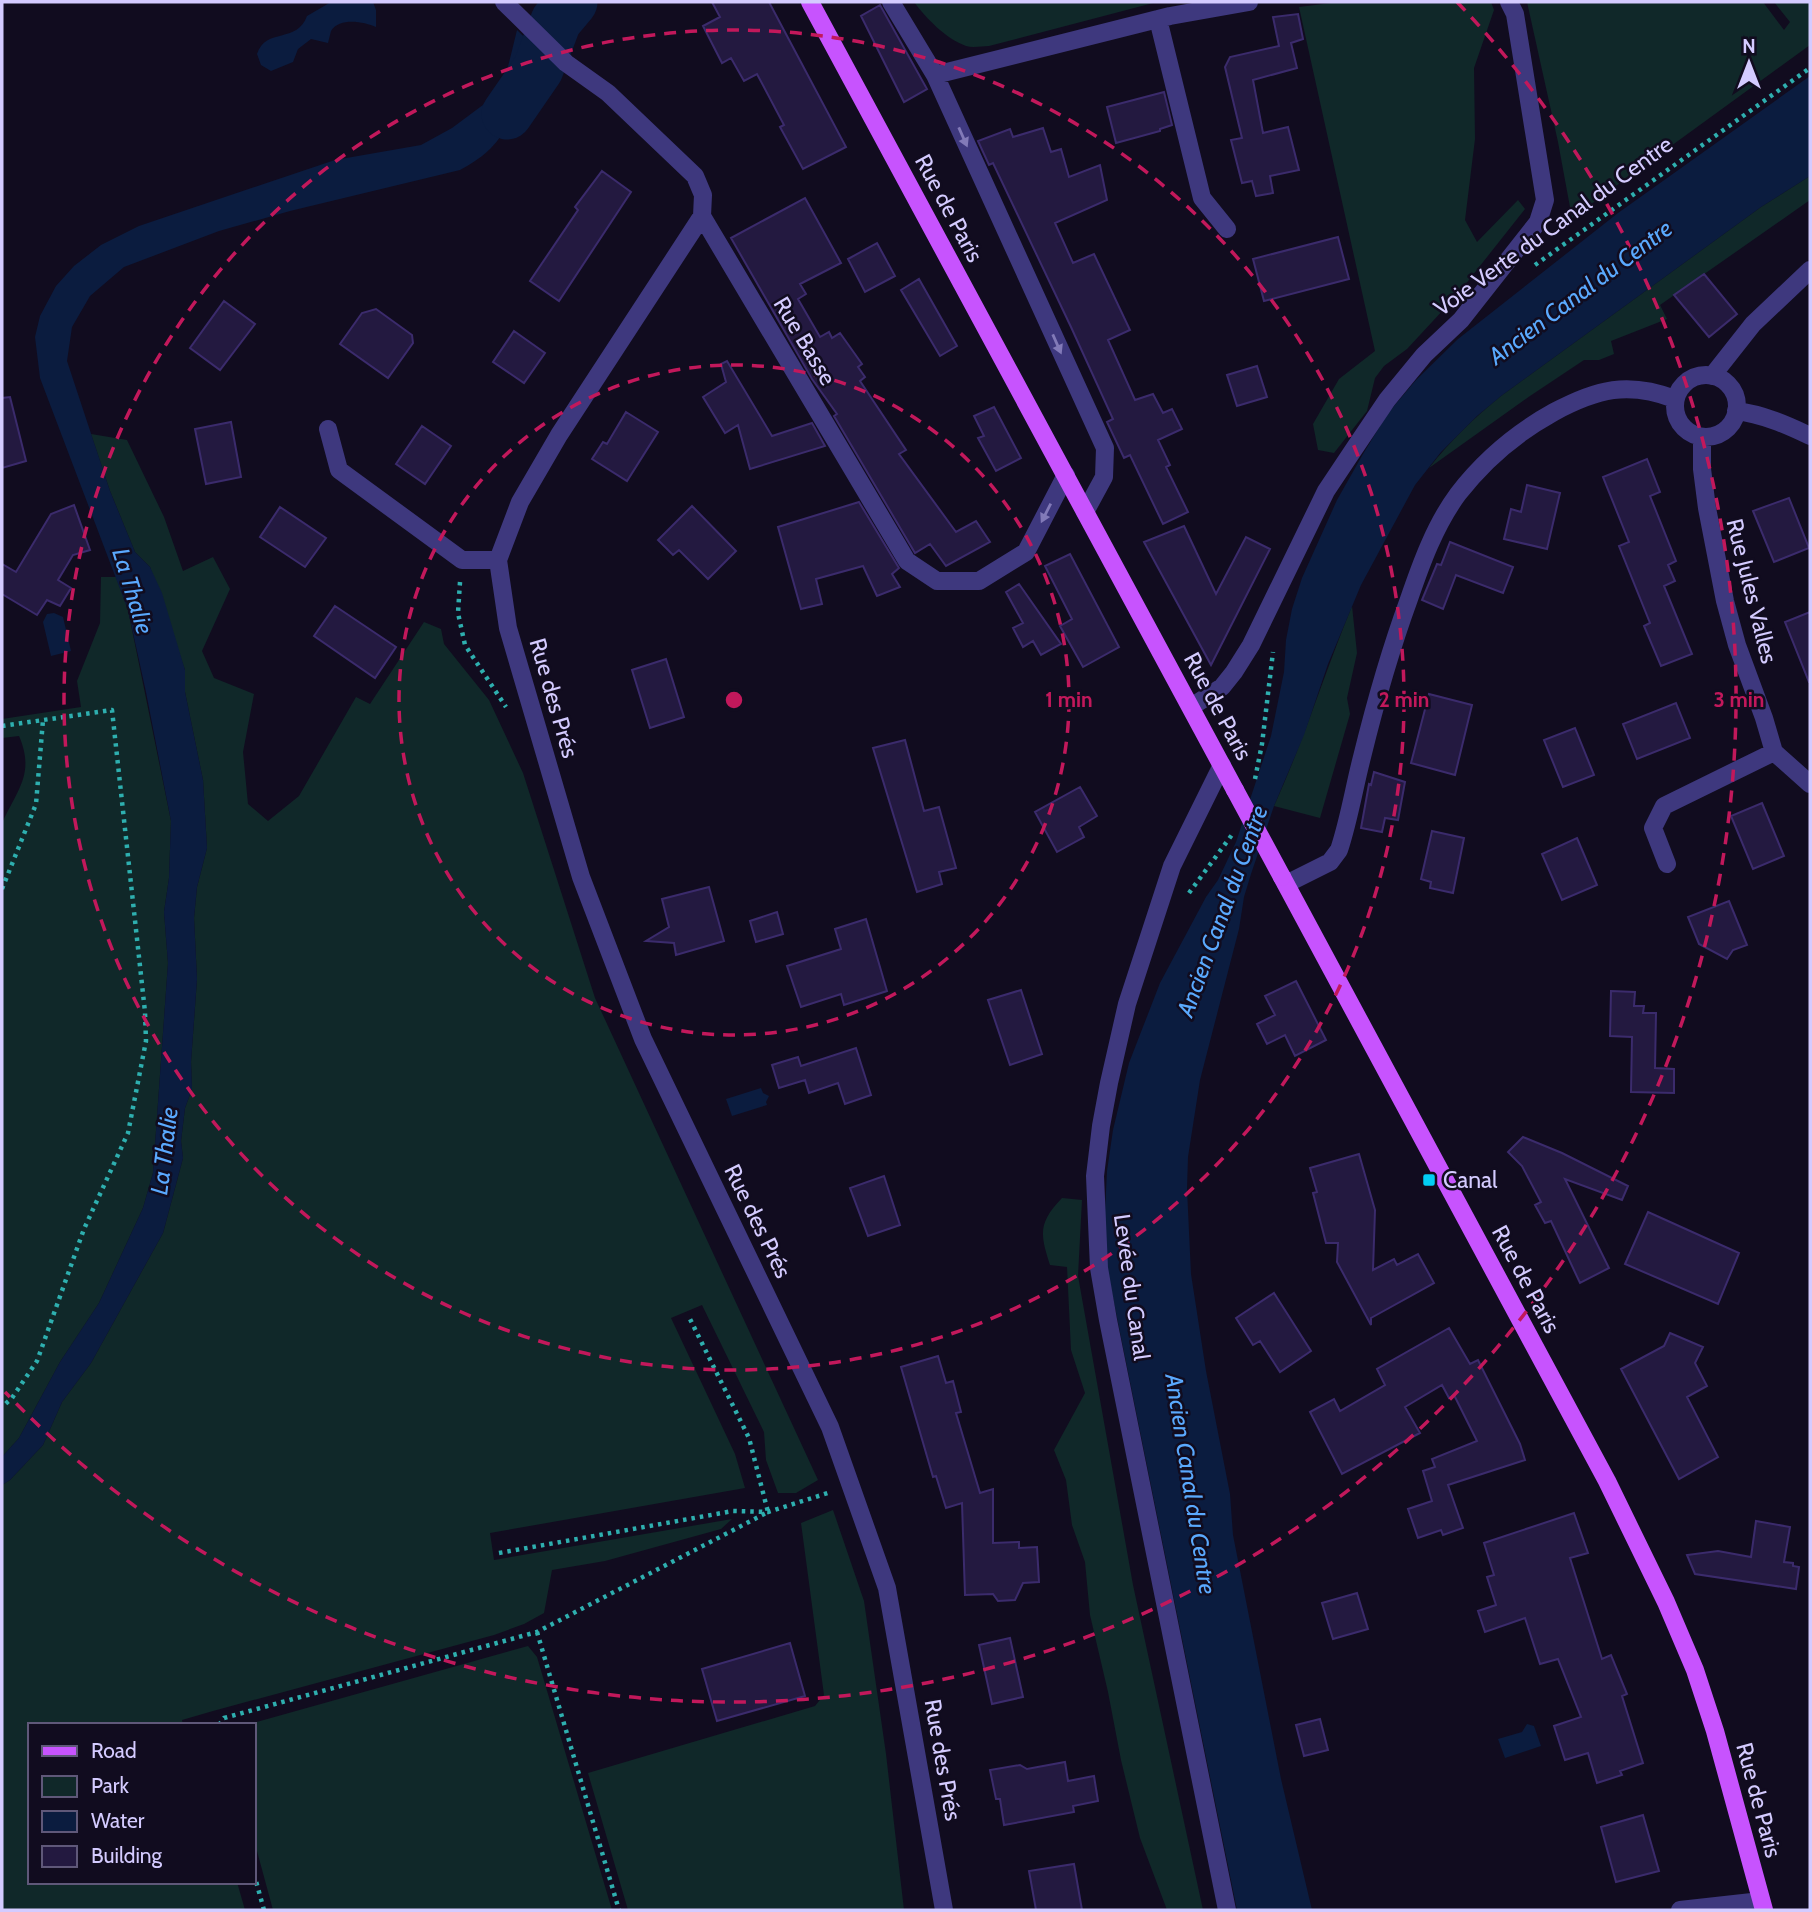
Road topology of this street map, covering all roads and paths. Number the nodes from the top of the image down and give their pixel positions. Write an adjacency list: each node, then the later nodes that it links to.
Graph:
1 (810, 2): 20 (main road, Rue de Paris)
2 (891, 2): 9 (street, Rue de Paris)
3 (1249, 2): 5 (street)
4 (1509, 2): 23 (street, Voie Verte du Canal du Centre)
5 (1226, 4): 7 (street)
6 (509, 7): 10 (street, Rue Basse)
7 (1158, 19): 9 (street); 11 (street)
8 (1810, 68): 12 (path, Voie Verte du Canal du Centre)
9 (935, 75): 21 (street, Rue de Paris, one-way to 21)
10 (702, 216): 20 (street, Rue Basse, one-way to 10); 22 (street, Rue des Prés)
11 (1227, 229)
12 (1528, 270)
13 (1810, 270): 14 (street)
14 (1712, 376): 15 (street); 16 (street)
15 (1675, 399): 19 (street); 30 (street)
16 (1736, 411): 18 (street); 19 (street)
17 (328, 429): 22 (street)
18 (1810, 436)
19 (1702, 437): 26 (street, Rue Jules Valles)
20 (1066, 475): 21 (main road, Rue de Paris)
21 (1085, 512): 23 (main road, Rue de Paris)
22 (498, 560): 34 (street, Rue des Prés)
23 (1191, 707): 27 (main road, Rue de Paris)
24 (43, 720): 25 (path); 31 (path); 33 (path)
25 (2, 726)
26 (1774, 752): 28 (street); 29 (street)
27 (1222, 765): 30 (main road, Rue de Paris, bridge); 44 (street, Levée du Canal)
28 (1810, 784)
29 (1667, 863)
30 (1284, 881): 40 (main road, Rue de Paris)
31 (2, 889)
32 (688, 1315): 35 (path)
33 (2, 1407)
34 (851, 1486): 35 (path); 43 (street, Rue des Prés)
35 (768, 1512): 36 (path); 37 (path)
36 (499, 1553)
37 (537, 1632): 38 (path); 42 (path)
38 (220, 1723)
39 (256, 1881): 41 (path)
40 (1763, 1906): 45 (street)
41 (264, 1910)
42 (619, 1910)
43 (944, 1910)
44 (1227, 1910)
45 (1680, 1910)

